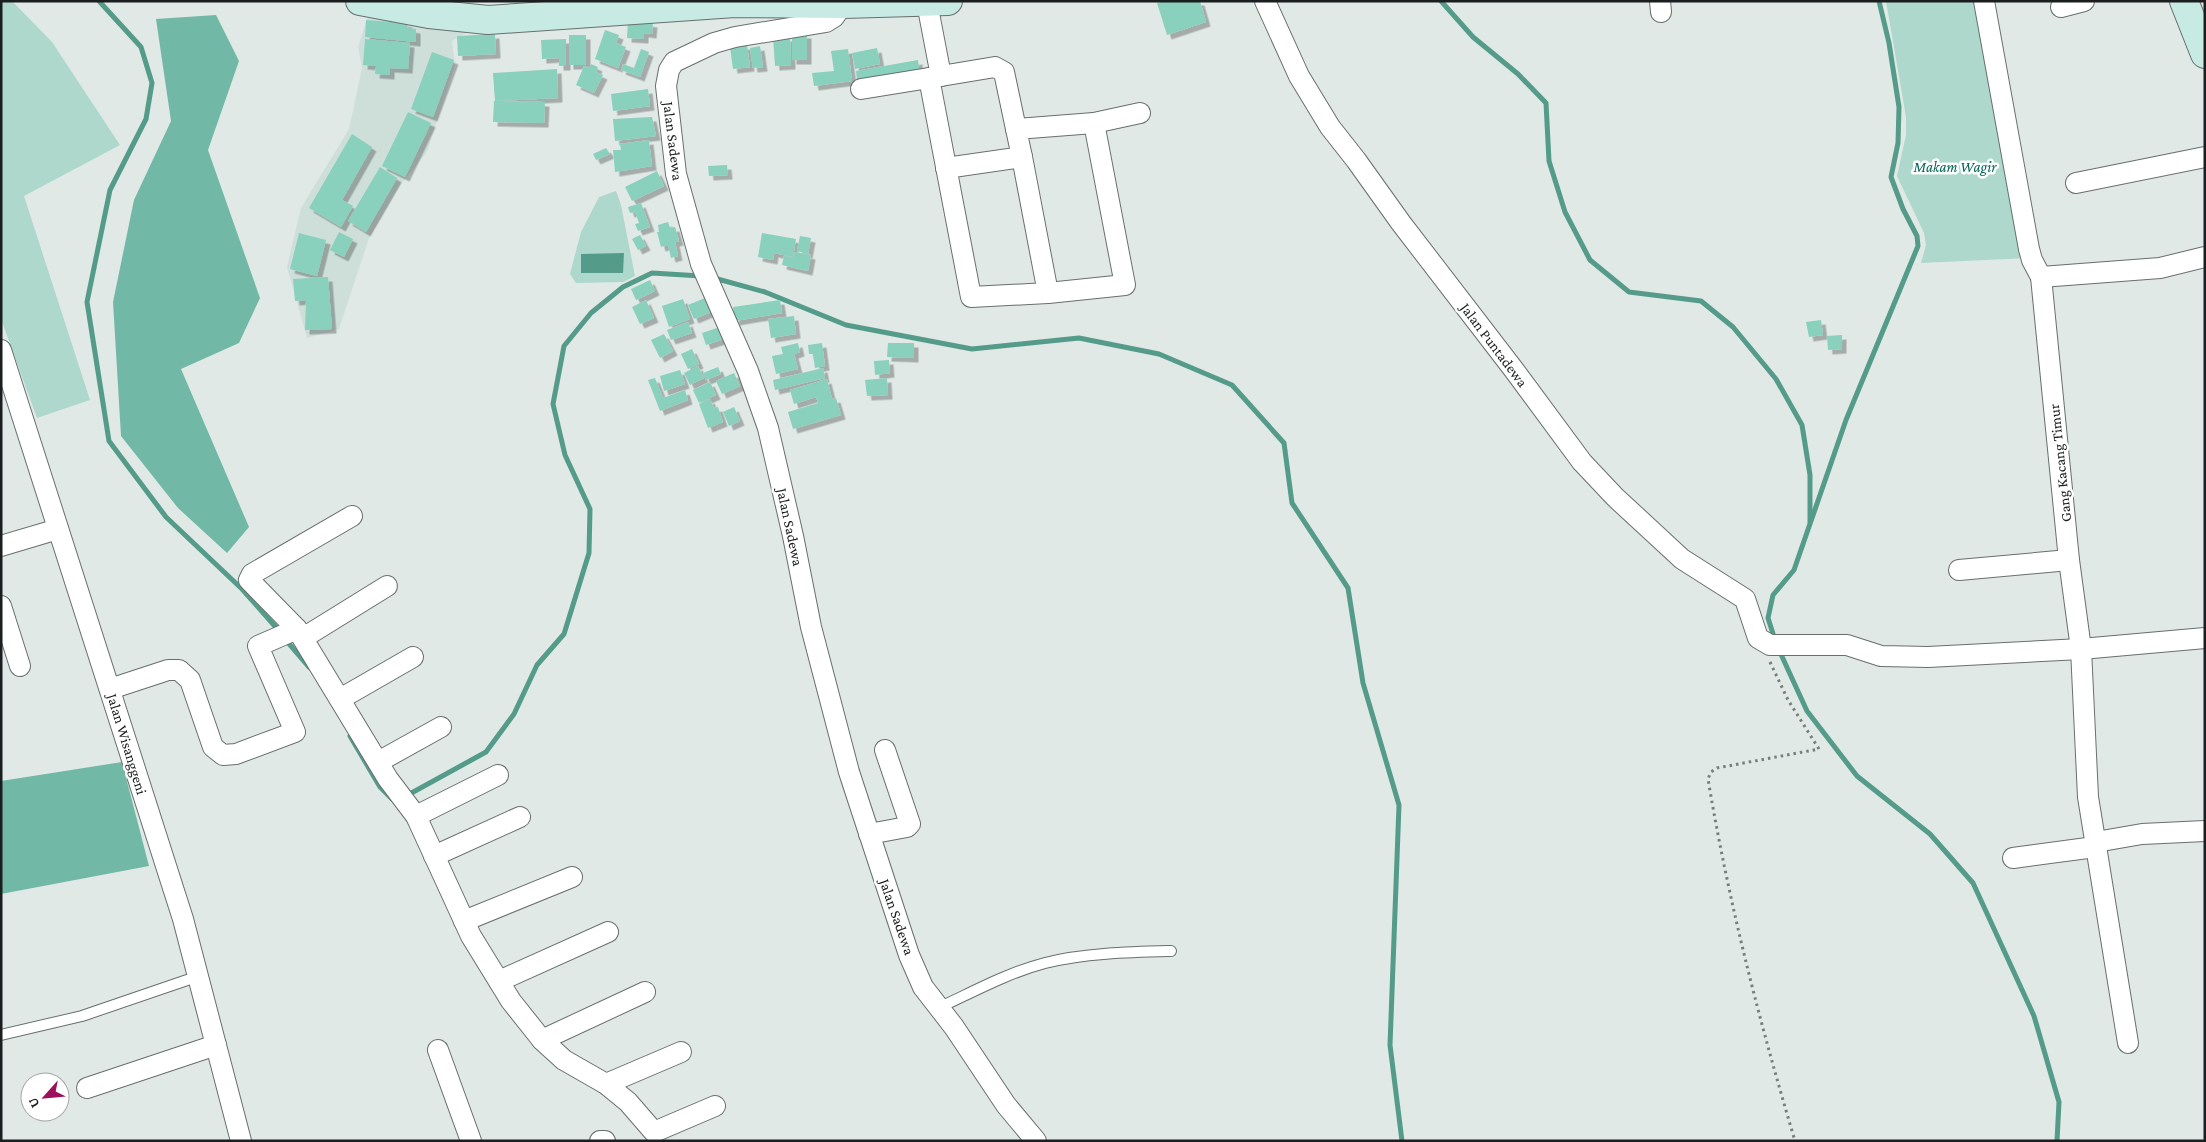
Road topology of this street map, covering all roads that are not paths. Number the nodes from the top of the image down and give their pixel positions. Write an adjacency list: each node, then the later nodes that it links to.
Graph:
1 (360, 1): 7 (main road)
2 (1265, 1): 32 (street, Jalan Puntadewa)
3 (1984, 1): 20 (street, Gang Kacang Timur)
4 (2084, 1): 8 (street)
5 (2184, 1): 9 (main road)
6 (937, 2): 7 (main road); 10 (street)
7 (843, 4): 44 (street, Jalan Sadewa)
8 (2061, 7)
9 (2205, 54)
10 (935, 77): 11 (street); 14 (street); 17 (street)
11 (861, 89)
12 (1140, 112): 13 (street)
13 (1094, 123): 14 (street); 21 (street)
14 (1016, 129): 15 (street)
15 (1022, 157): 17 (street); 21 (street)
16 (2205, 157): 18 (street)
17 (946, 168): 21 (street)
18 (2076, 183)
19 (2205, 257): 20 (street)
20 (2041, 277): 26 (street, Gang Kacang Timur)
21 (1048, 294)
22 (1, 350): 24 (street, Jalan Wisanggeni)
23 (352, 516): 30 (street)
24 (58, 529): 25 (street); 35 (street, Jalan Wisanggeni)
25 (1, 546)
26 (2069, 560): 27 (street); 32 (street, Gang Kacang Timur)
27 (1960, 570)
28 (387, 586): 30 (street)
29 (1, 606): 34 (street)
30 (296, 633): 35 (street); 36 (street)
31 (2205, 638): 32 (street)
32 (2080, 649): 45 (street, Gang Kacang Timur)
33 (413, 657): 36 (street)
34 (20, 666)
35 (110, 689): 52 (street, Jalan Wisanggeni)
36 (340, 699): 39 (street)
37 (441, 727): 39 (street)
38 (886, 750): 44 (street)
39 (383, 770): 41 (street)
40 (498, 775): 41 (street)
41 (413, 811): 46 (street)
42 (520, 817): 46 (street)
43 (2205, 831): 45 (street)
44 (869, 834): 55 (street, Jalan Sadewa)
45 (2095, 844): 47 (street); 58 (street, Gang Kacang Timur)
46 (434, 856): 49 (street)
47 (2013, 858)
48 (572, 877): 49 (street)
49 (464, 921): 53 (street)
50 (608, 932): 53 (street)
51 (1171, 951): 55 (lane)
52 (196, 977): 56 (lane); 59 (street, Jalan Wisanggeni)
53 (499, 981): 57 (street)
54 (646, 992): 57 (street)
55 (938, 1008): 69 (street, Jalan Sadewa)
56 (1, 1035)
57 (542, 1040): 62 (street)
58 (2128, 1043)
59 (216, 1045): 63 (street); 65 (street, Jalan Wisanggeni)
60 (438, 1050): 66 (street)
61 (681, 1052): 62 (street)
62 (606, 1084): 64 (street)
63 (87, 1088)
64 (715, 1106)
65 (241, 1141)
66 (471, 1141)
67 (600, 1141): 68 (street)
68 (605, 1141)
69 (1036, 1141)

